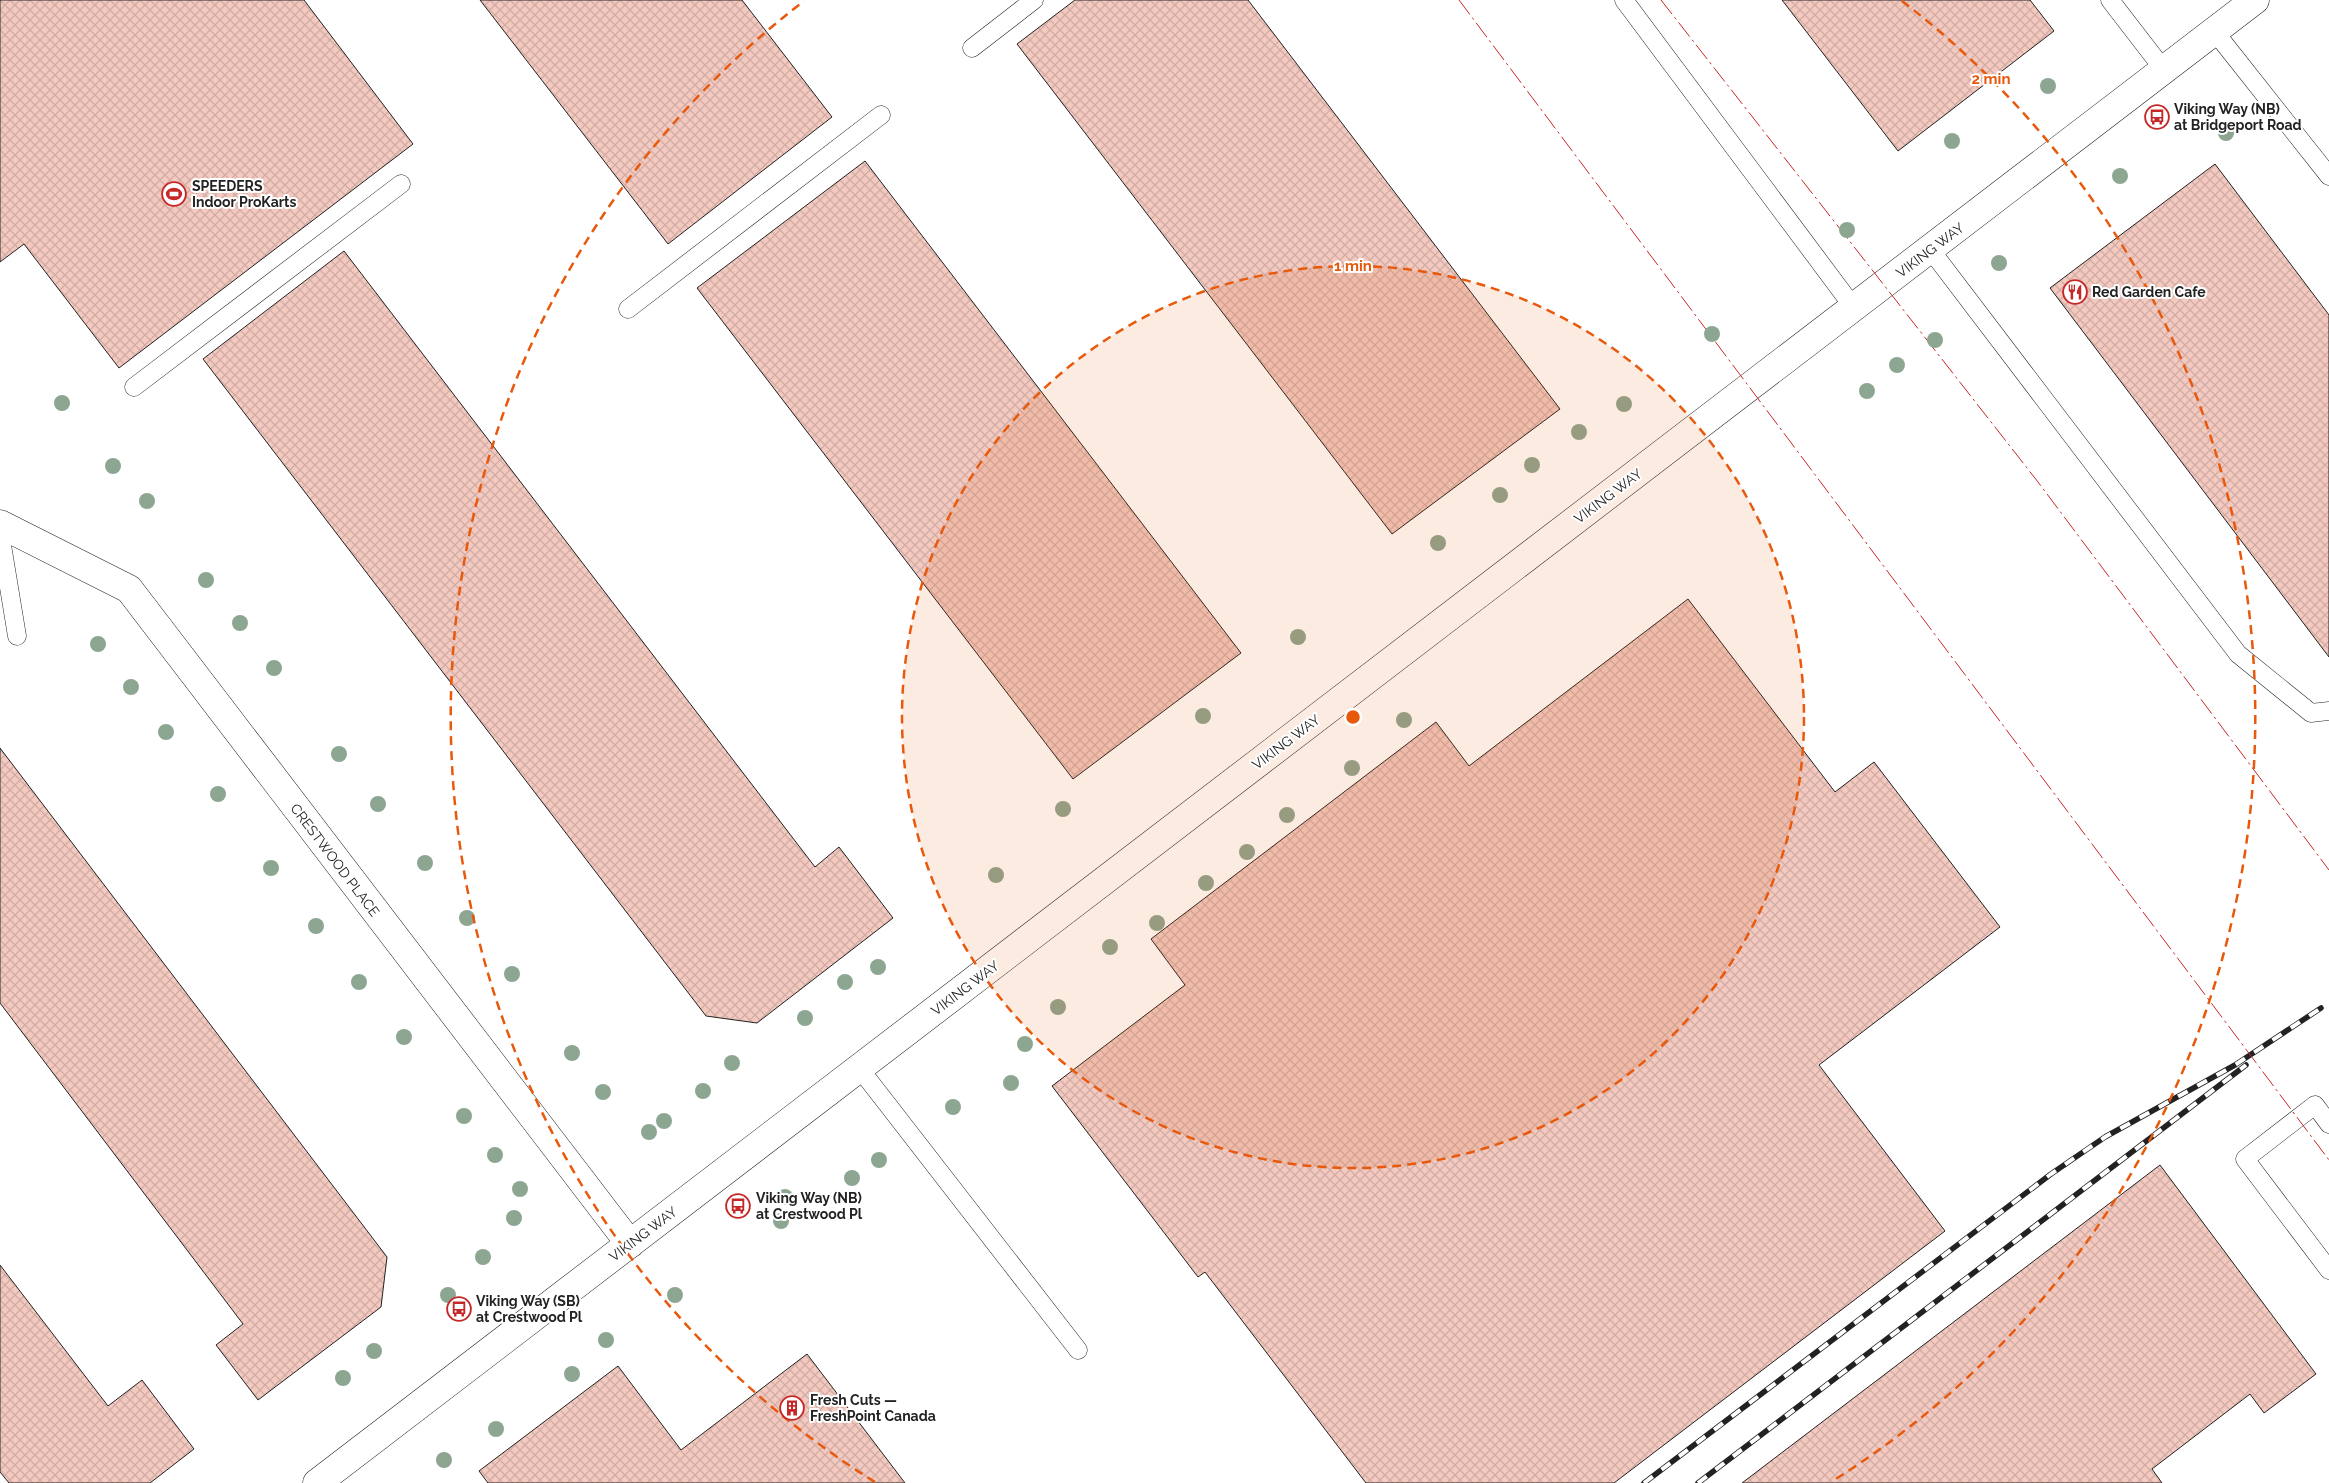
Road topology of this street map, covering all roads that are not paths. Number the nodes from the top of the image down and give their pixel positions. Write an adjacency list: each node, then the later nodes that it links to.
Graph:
1 (1034, 0): 6 (lane)
2 (1624, 0): 12 (lane)
3 (2110, 0): 7 (lane)
4 (2255, 0): 5 (street, VIKING WAY)
5 (2215, 32): 7 (street, VIKING WAY); 9 (lane)
6 (972, 48)
7 (2164, 70): 11 (street, VIKING WAY)
8 (881, 115): 13 (lane)
9 (2329, 176)
10 (401, 184): 14 (lane)
11 (1930, 250): 12 (street, VIKING WAY); 19 (lane)
12 (1854, 308): 20 (street, VIKING WAY)
13 (628, 309)
14 (134, 387)
15 (0, 524): 22 (street, CRESTWOOD PLACE)
16 (0, 533): 17 (lane)
17 (6, 612): 18 (lane)
18 (17, 636)
19 (2329, 711)
20 (860, 1068): 22 (street, VIKING WAY); 24 (lane)
21 (2329, 1124): 23 (lane)
22 (630, 1244): 25 (street, VIKING WAY)
23 (2329, 1270)
24 (1078, 1350)
25 (317, 1483)

